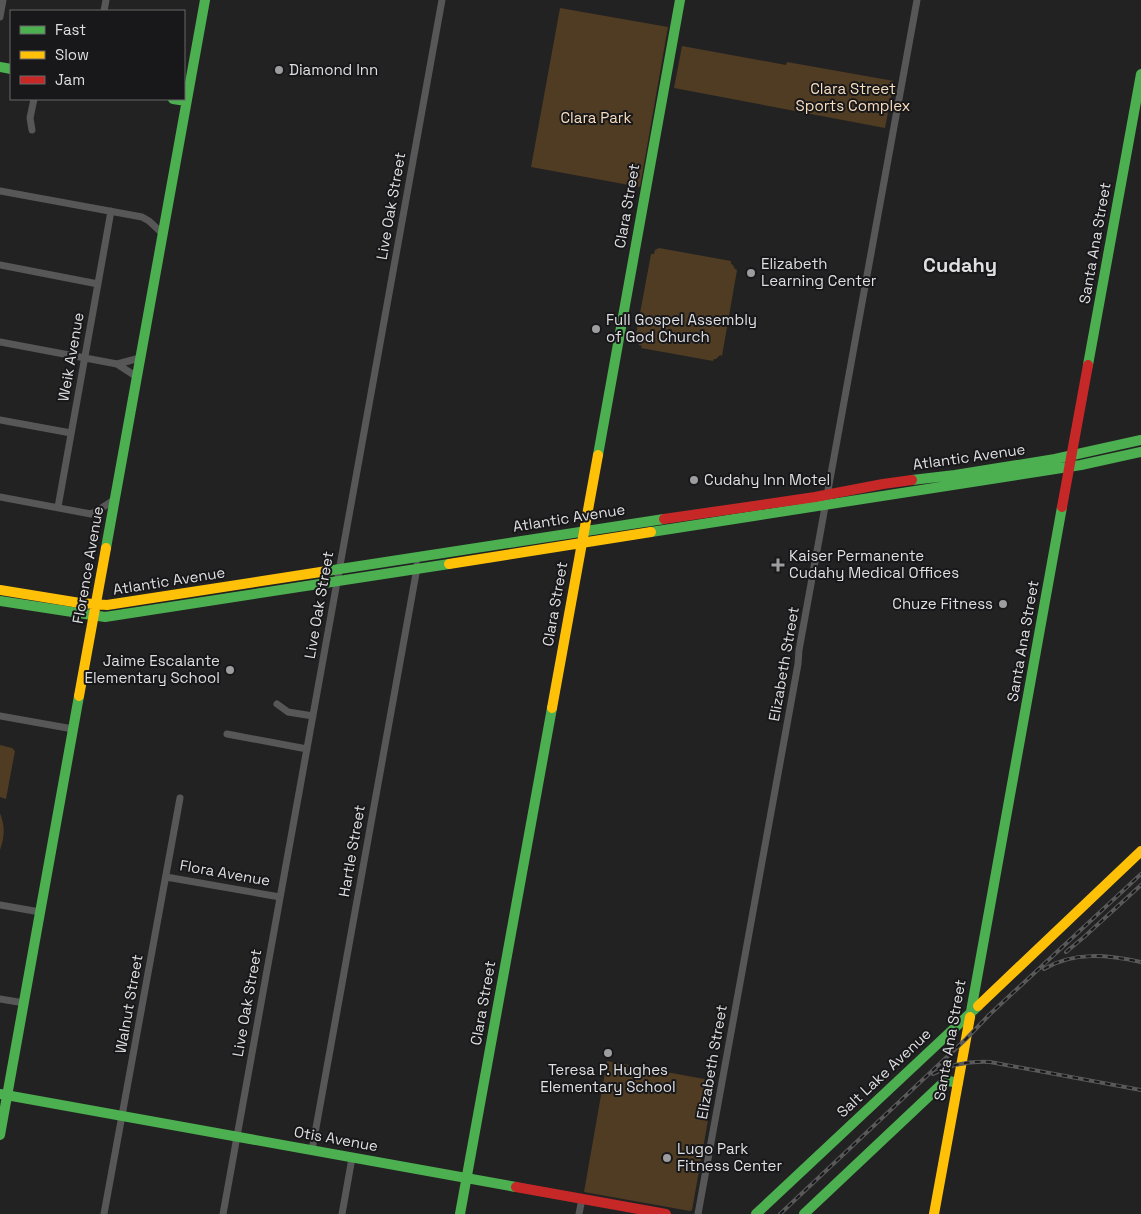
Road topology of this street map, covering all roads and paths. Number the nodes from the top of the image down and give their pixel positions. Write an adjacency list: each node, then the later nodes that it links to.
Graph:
1 (3, 0): 6 (street)
2 (205, 0): 10 (street, Florence Avenue)
3 (442, 0): 36 (street, Live Oak Street)
4 (680, 0): 33 (street, Clara Street)
5 (917, 0): 28 (street, Elizabeth Street)
6 (0, 17)
7 (1141, 74): 26 (street, Santa Ana Street)
8 (34, 100): 11 (street)
9 (180, 100): 10 (street)
10 (186, 101): 14 (street, Florence Avenue)
11 (32, 130)
12 (0, 191): 13 (street)
13 (111, 211): 14 (street); 16 (street, Weik Avenue)
14 (162, 234): 19 (street, Florence Avenue)
15 (0, 265): 16 (street)
16 (98, 284): 18 (street, Weik Avenue)
17 (0, 342): 18 (street)
18 (85, 358): 20 (street); 23 (street, Weik Avenue)
19 (140, 358): 20 (street); 21 (street, Florence Avenue)
20 (117, 364): 21 (street)
21 (137, 377): 30 (street, Florence Avenue)
22 (0, 420): 23 (street)
23 (71, 433): 32 (street, Weik Avenue)
24 (1141, 440): 26 (street, Atlantic Avenue)
25 (1141, 452): 27 (street, Atlantic Avenue)
26 (1072, 455): 27 (street, Santa Ana Street); 28 (street, Atlantic Avenue)
27 (1070, 466): 31 (street, Atlantic Avenue); 55 (street, Santa Ana Street)
28 (828, 494): 31 (street, Elizabeth Street); 33 (street, Atlantic Avenue)
29 (0, 497): 32 (street)
30 (115, 500): 32 (street); 40 (street, Florence Avenue)
31 (825, 505): 34 (street, Atlantic Avenue); 71 (street, Elizabeth Street)
32 (58, 507)
33 (584, 531): 34 (street, Clara Street); 35 (street, Atlantic Avenue)
34 (582, 543): 35 (street, Atlantic Avenue); 63 (street, Clara Street)
35 (416, 563): 36 (street, Atlantic Avenue); 37 (street, Atlantic Avenue); 61 (street, Hartle Street)
36 (340, 569): 37 (street, Live Oak Street); 40 (street, Atlantic Avenue)
37 (338, 580): 40 (street, Atlantic Avenue); 43 (street, Live Oak Street)
38 (0, 590): 40 (street, Atlantic Avenue)
39 (0, 601): 40 (street, Atlantic Avenue)
40 (95, 610): 44 (street, Florence Avenue)
41 (277, 704): 43 (street)
42 (0, 716): 44 (street)
43 (313, 716): 46 (street, Live Oak Street)
44 (73, 729): 52 (street, Florence Avenue)
45 (227, 734): 46 (street)
46 (307, 748): 50 (street, Live Oak Street)
47 (180, 798): 49 (street, Walnut Street)
48 (1141, 850): 55 (street, Salt Lake Avenue)
49 (166, 877): 50 (street, Flora Avenue); 58 (street, Walnut Street)
50 (280, 897): 60 (street, Live Oak Street)
51 (0, 905): 52 (street)
52 (40, 912): 54 (street, Florence Avenue)
53 (0, 999): 54 (street)
54 (24, 1003): 57 (street, Florence Avenue)
55 (970, 1013): 56 (street, Santa Ana Street); 72 (street, Salt Lake Avenue)
56 (958, 1083): 73 (street); 74 (street, Santa Ana Street)
57 (4, 1095): 58 (street, Otis Avenue); 59 (street, Florence Avenue)
58 (122, 1116): 60 (street, Otis Avenue); 65 (street, Walnut Street)
59 (0, 1135)
60 (237, 1137): 61 (street, Otis Avenue); 66 (street, Live Oak Street)
61 (312, 1150): 62 (street, Otis Avenue)
62 (352, 1158): 63 (street, Otis Avenue); 67 (street)
63 (467, 1178): 64 (street, Otis Avenue); 68 (street, Clara Street)
64 (582, 1199): 69 (street); 70 (street, Otis Avenue)
65 (104, 1214)
66 (223, 1214)
67 (342, 1214)
68 (460, 1214)
69 (579, 1214)
70 (666, 1214)
71 (698, 1214)
72 (756, 1214)
73 (804, 1214)
74 (934, 1214)

